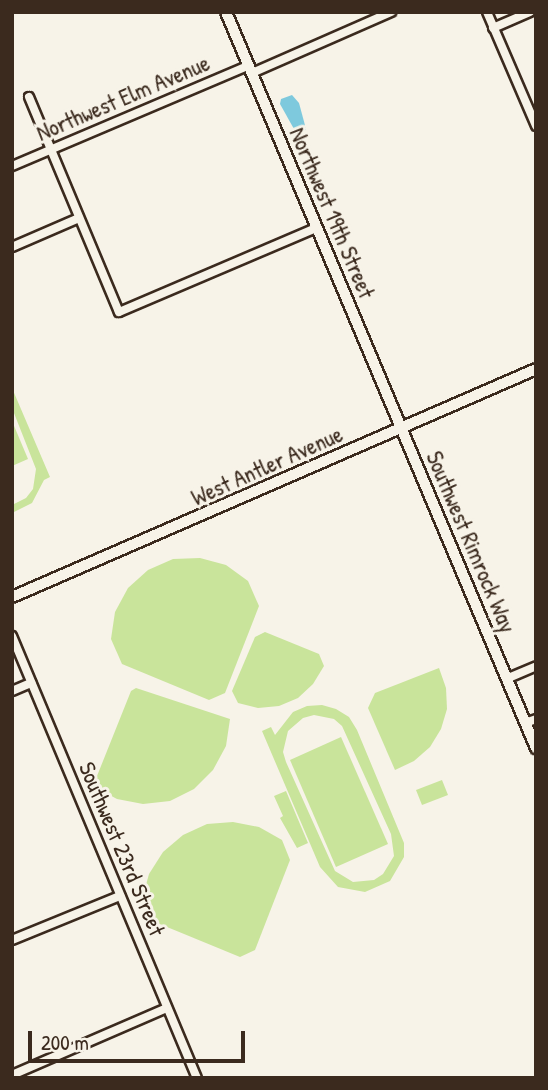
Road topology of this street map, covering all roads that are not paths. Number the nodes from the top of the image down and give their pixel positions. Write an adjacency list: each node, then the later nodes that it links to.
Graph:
1 (226, 12): 6 (main road, Northwest 19th Street)
2 (391, 12): 6 (street, Northwest Elm Avenue)
3 (487, 12): 5 (street)
4 (530, 12): 5 (street)
5 (493, 28): 8 (street)
6 (250, 69): 9 (street, Northwest Elm Avenue); 12 (main road, Northwest 19th Street)
7 (29, 97): 9 (street)
8 (536, 126)
9 (51, 150): 10 (street, Northwest Elm Avenue); 11 (street)
10 (12, 166)
11 (79, 218): 12 (street); 13 (street)
12 (316, 228): 15 (main road, Northwest 19th Street)
13 (12, 247)
14 (536, 369): 15 (street, West Antler Avenue)
15 (400, 429): 16 (street, West Antler Avenue); 19 (main road, Southwest Rimrock Way)
16 (12, 597)
17 (12, 636): 20 (street, Southwest 23rd Street)
18 (536, 666): 19 (street)
19 (506, 679): 22 (main road, Southwest Rimrock Way)
20 (32, 683): 21 (street); 24 (street, Southwest 23rd Street)
21 (12, 691)
22 (531, 721): 23 (main road, Southwest Rimrock Way)
23 (536, 748)
24 (120, 896): 25 (street); 26 (street, Southwest 23rd Street)
25 (12, 940)
26 (167, 1008): 27 (street); 28 (street, Southwest 23rd Street)
27 (12, 1074)
28 (197, 1078)

